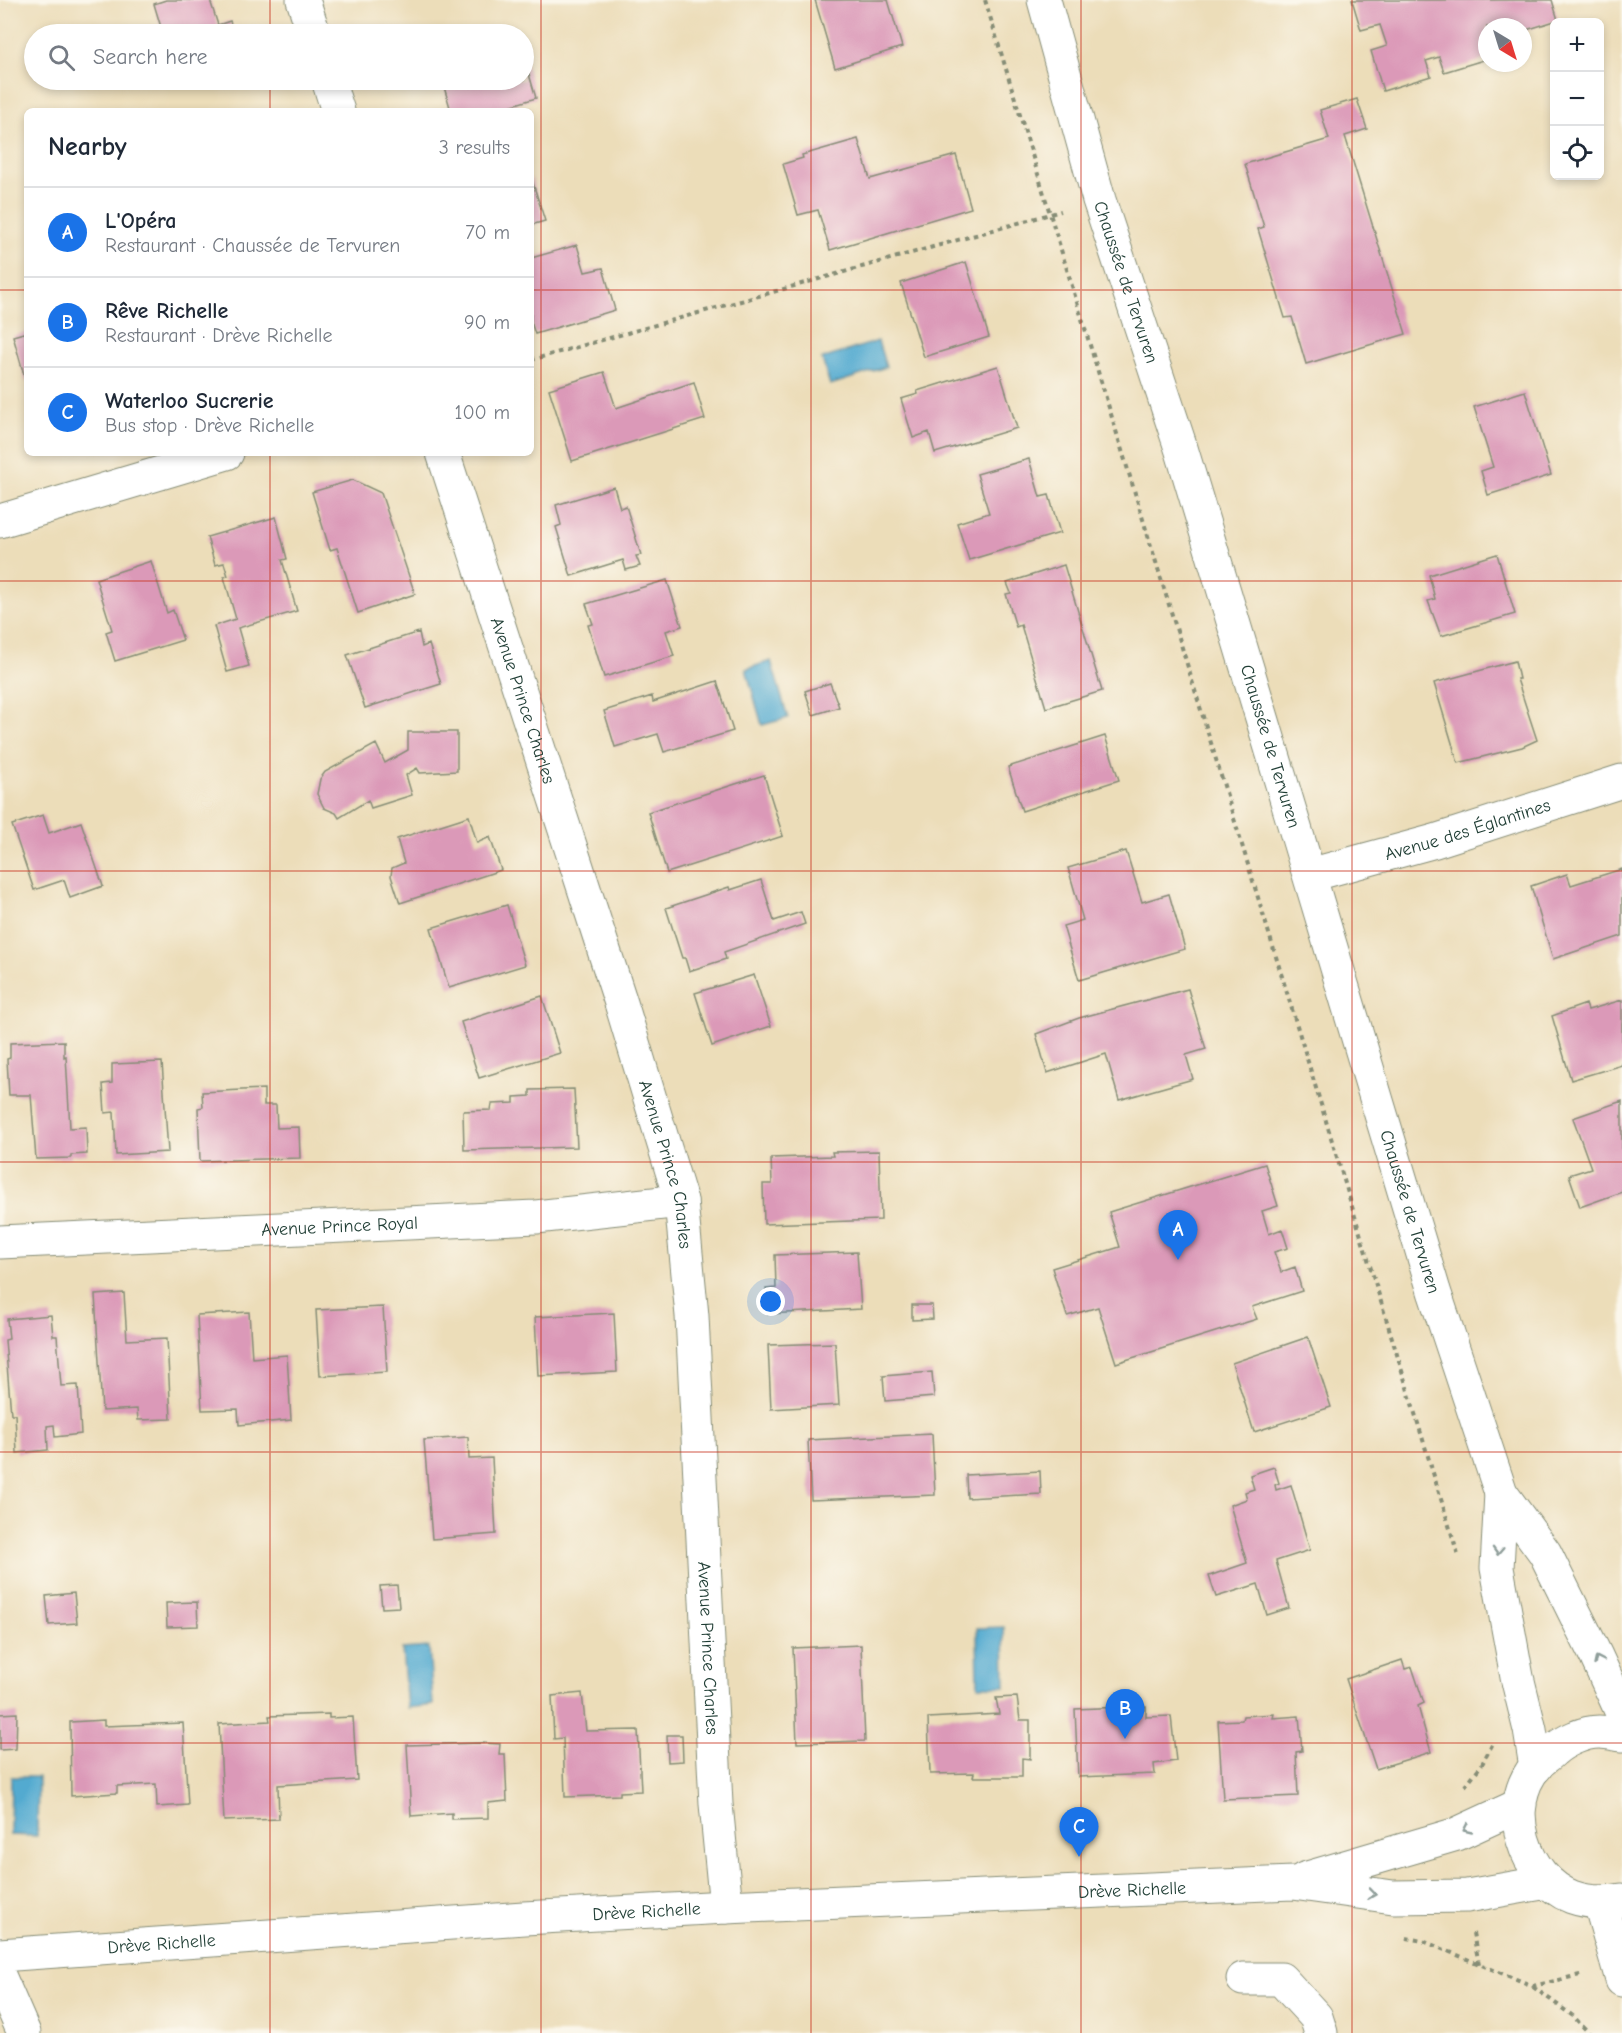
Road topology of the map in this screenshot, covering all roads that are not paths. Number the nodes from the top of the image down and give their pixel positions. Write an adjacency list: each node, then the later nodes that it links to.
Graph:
1 (303, 0): 3 (main road)
2 (1044, 0): 10 (main road, Chaussée de Tervuren)
3 (311, 24)
4 (331, 90): 5 (main road)
5 (337, 108)
6 (217, 456): 8 (main road)
7 (444, 456): 11 (main road, Avenue Prince Charles)
8 (0, 521)
9 (1622, 782): 10 (main road, Avenue des Églantines)
10 (1310, 875): 13 (main road, Chaussée de Tervuren)
11 (681, 1201): 12 (main road, Avenue Prince Royal); 21 (main road, Avenue Prince Charles)
12 (0, 1242)
13 (1501, 1493): 14 (main road, Chaussée de Tervuren, one-way to 13); 16 (main road, Chaussée de Tervuren, one-way to 16)
14 (1622, 1713)
15 (1622, 1735): 16 (main road)
16 (1536, 1767): 17 (main road)
17 (1520, 1805): 18 (main road); 19 (main road, Drève Richelle, one-way to 19)
18 (1548, 1882): 19 (main road, Drève Richelle, one-way to 18); 20 (main road)
19 (1293, 1883): 21 (main road, Drève Richelle)
20 (1611, 1902): 23 (main road)
21 (726, 1907): 22 (main road, Drève Richelle)
22 (0, 1955)
23 (1620, 1973)
24 (0, 1978): 26 (main road)
25 (1243, 1979): 27 (main road)
26 (24, 2033)
27 (1321, 2033)

